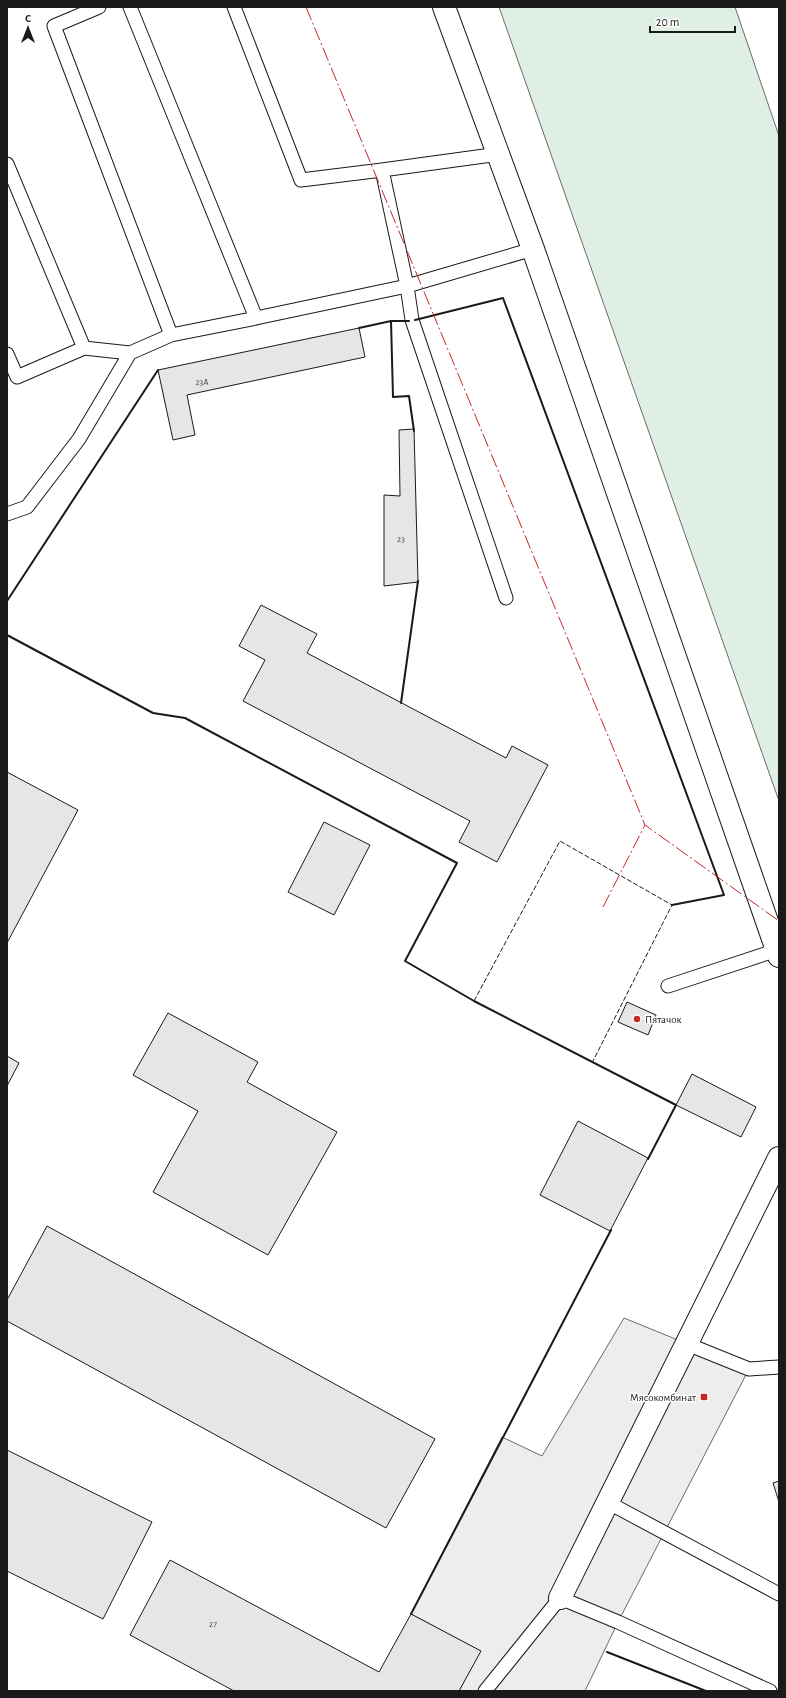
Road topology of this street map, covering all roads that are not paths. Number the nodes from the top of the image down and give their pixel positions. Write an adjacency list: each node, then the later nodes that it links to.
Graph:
1 (99, 7): 11 (lane)
2 (130, 7): 10 (lane)
3 (234, 7): 7 (lane)
4 (444, 7): 5 (street)
5 (499, 154): 7 (lane); 8 (street)
6 (7, 164): 12 (lane)
7 (382, 170): 9 (lane)
8 (534, 249): 9 (lane); 17 (street)
9 (407, 286): 10 (lane); 16 (lane)
10 (256, 318): 11 (lane)
11 (171, 335): 13 (lane)
12 (84, 348): 13 (lane); 14 (lane)
13 (130, 353): 15 (lane)
14 (7, 354)
15 (7, 514)
16 (506, 598)
17 (778, 953): 18 (lane)
18 (668, 986)
19 (779, 1158): 20 (street)
20 (687, 1344): 21 (lane); 22 (street)
21 (779, 1367)
22 (608, 1503): 23 (lane); 24 (street)
23 (779, 1594)
24 (560, 1598): 25 (lane); 26 (lane)
25 (485, 1691)
26 (770, 1691)

